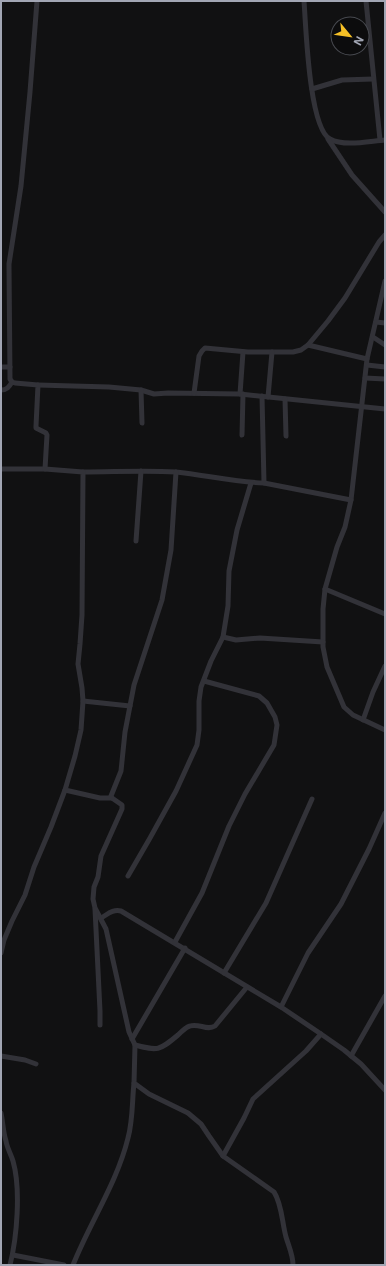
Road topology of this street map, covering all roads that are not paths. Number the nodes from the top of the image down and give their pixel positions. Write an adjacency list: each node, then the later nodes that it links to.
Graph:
1 (37, 1): 21 (street)
2 (304, 1): 5 (street)
3 (366, 1): 4 (street)
4 (373, 79): 5 (street); 7 (street)
5 (312, 89): 6 (street)
6 (326, 136): 7 (street); 8 (street)
7 (382, 140)
8 (385, 212)
9 (385, 235): 14 (street)
10 (385, 281): 11 (street)
11 (376, 322): 12 (street); 13 (street)
12 (385, 323)
13 (373, 337): 15 (street); 18 (street)
14 (308, 345): 17 (street); 18 (street)
15 (385, 345)
16 (243, 352): 17 (street); 28 (street); 29 (street)
17 (272, 352): 30 (street)
18 (367, 362): 20 (street); 22 (street)
19 (1, 367): 21 (street)
20 (385, 367)
21 (10, 368): 24 (street)
22 (365, 378): 23 (street); 32 (street)
23 (385, 379)
24 (12, 382): 25 (street); 26 (street)
25 (38, 384): 27 (street); 38 (street)
26 (1, 390)
27 (141, 390): 28 (street); 34 (street)
28 (194, 393): 29 (street)
29 (242, 394): 30 (street); 35 (street)
30 (265, 396): 31 (street); 43 (street)
31 (285, 399): 32 (street); 36 (street)
32 (362, 407): 33 (street); 44 (street)
33 (385, 409)
34 (142, 423)
35 (242, 435)
36 (286, 436)
37 (1, 470): 38 (street)
38 (45, 470): 40 (street)
39 (141, 471): 40 (street); 41 (street); 45 (street)
40 (83, 472): 52 (street)
41 (176, 472): 42 (street); 53 (street)
42 (251, 483): 43 (street); 48 (street)
43 (264, 483): 44 (street)
44 (351, 500): 46 (street)
45 (136, 541)
46 (326, 589): 47 (street); 49 (street)
47 (385, 614)
48 (223, 637): 49 (street); 51 (street)
49 (323, 642): 54 (street)
50 (385, 666): 54 (street)
51 (204, 681): 60 (street); 63 (street)
52 (83, 701): 53 (street); 56 (street)
53 (130, 706): 57 (street)
54 (363, 720): 55 (street)
55 (385, 730)
56 (65, 790): 57 (street); 65 (street)
57 (112, 798): 61 (street)
58 (312, 799): 66 (street)
59 (385, 813): 69 (street)
60 (128, 876)
61 (95, 908): 62 (street); 70 (street)
62 (101, 918): 63 (street); 72 (street)
63 (175, 942): 64 (street)
64 (185, 948): 66 (street); 72 (street)
65 (1, 953)
66 (224, 973): 67 (street)
67 (247, 987): 69 (street); 73 (street)
68 (385, 996): 75 (street)
69 (281, 1007): 71 (street)
70 (100, 1025)
71 (321, 1034): 75 (street); 80 (street)
72 (132, 1039): 73 (street)
73 (135, 1045): 77 (street)
74 (1, 1056): 76 (street)
75 (351, 1056): 78 (street)
76 (36, 1064)
77 (134, 1083): 80 (street); 84 (street)
78 (385, 1090)
79 (1, 1113): 81 (street)
80 (223, 1156): 85 (street)
81 (13, 1255): 82 (street); 83 (street)
82 (10, 1265)
83 (64, 1265)
84 (73, 1265)
85 (294, 1265)

